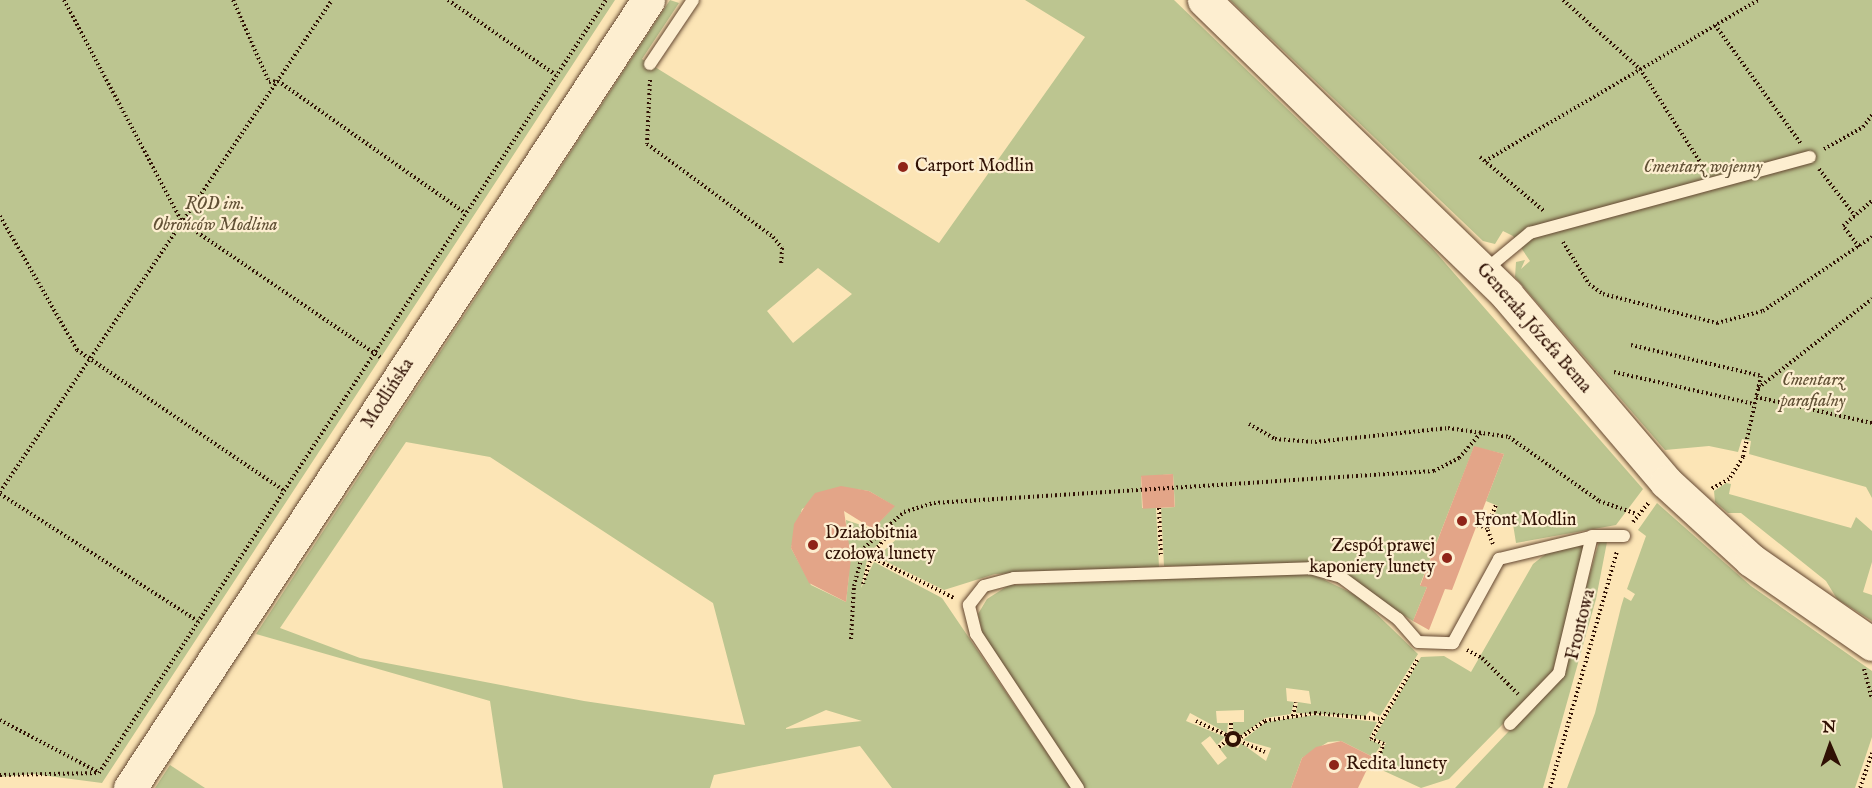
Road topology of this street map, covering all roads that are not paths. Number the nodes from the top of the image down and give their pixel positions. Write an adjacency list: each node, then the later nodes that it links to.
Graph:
1 (648, 0): 11 (street, Modlińska)
2 (693, 0): 4 (lane)
3 (1204, 0): 6 (street, Generała Józefa Bema)
4 (650, 64)
5 (1810, 157): 6 (lane)
6 (1484, 271): 9 (street, Generała Józefa Bema)
7 (1592, 536): 8 (lane); 10 (lane); 12 (lane)
8 (1624, 536)
9 (1868, 656)
10 (1510, 724)
11 (118, 782)
12 (1078, 788)

